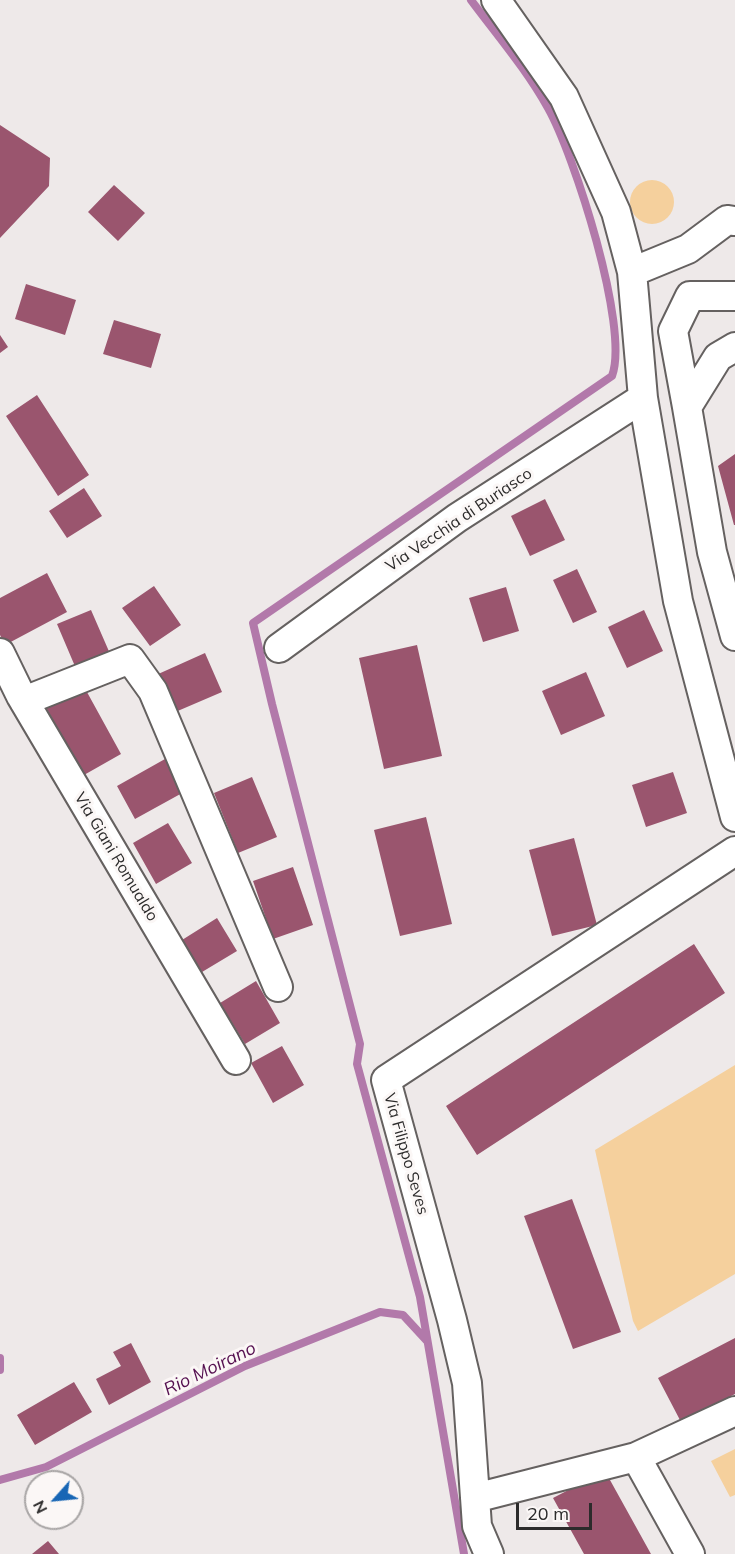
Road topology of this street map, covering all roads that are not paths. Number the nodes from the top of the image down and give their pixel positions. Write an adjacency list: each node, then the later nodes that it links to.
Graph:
1 (496, 0): 3 (street)
2 (735, 221): 3 (street)
3 (632, 272): 6 (street)
4 (735, 296): 7 (street)
5 (735, 347): 7 (street)
6 (643, 398): 10 (street, Via Vecchia di Buriasco); 13 (street)
7 (687, 407): 8 (street)
8 (724, 552): 9 (street)
9 (735, 636)
10 (279, 648)
11 (0, 653): 12 (street, Via Giani Romualdo)
12 (24, 701): 15 (street); 16 (street, Via Giani Romualdo)
13 (735, 817)
14 (735, 851): 19 (street, Via Filippo Seves)
15 (278, 987)
16 (236, 1060)
17 (735, 1411): 18 (street)
18 (636, 1457): 19 (street); 21 (street)
19 (475, 1498): 20 (street)
20 (489, 1554)
21 (690, 1554)

